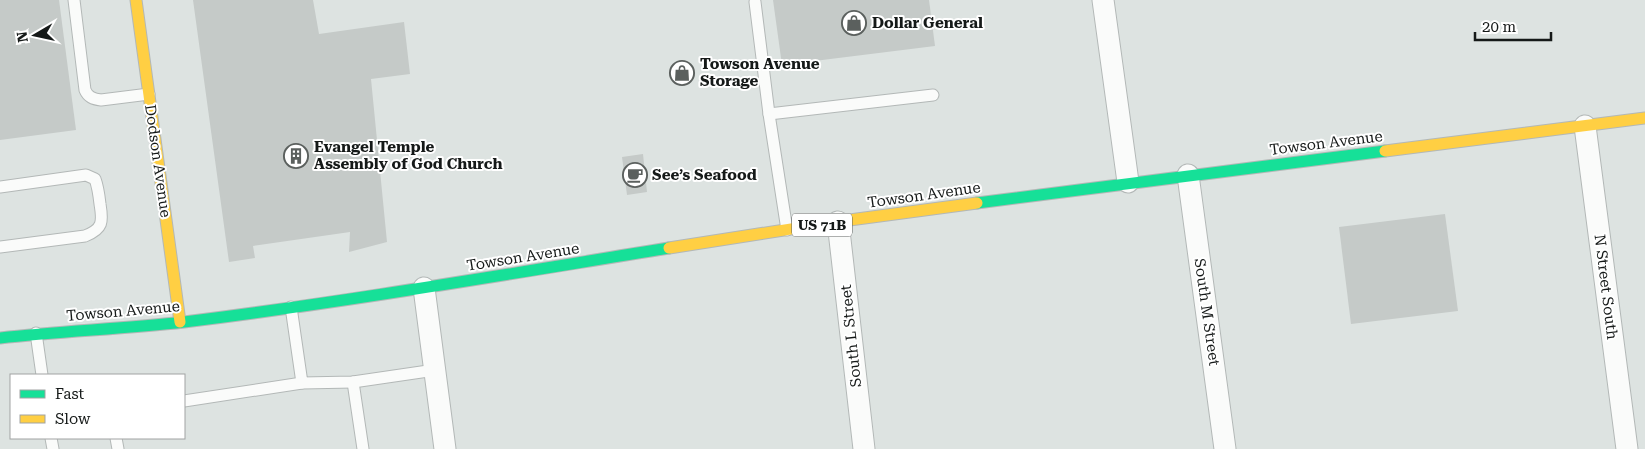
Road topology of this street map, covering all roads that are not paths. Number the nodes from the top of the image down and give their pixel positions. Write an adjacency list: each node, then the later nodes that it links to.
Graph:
1 (74, 0): 5 (lane)
2 (136, 0): 5 (main road, Dodson Avenue)
3 (1103, 0): 11 (street)
4 (755, 2): 7 (lane)
5 (148, 94): 18 (main road, Dodson Avenue)
6 (933, 95): 7 (lane)
7 (769, 114): 14 (lane)
8 (1645, 118): 9 (main road, Towson Avenue / US 71B)
9 (1585, 126): 10 (main road, Towson Avenue / US 71B); 30 (street, N Street South)
10 (1188, 175): 11 (main road, Towson Avenue / US 71B); 29 (street, South M Street)
11 (1128, 182): 13 (main road, Towson Avenue / US 71B)
12 (0, 187): 15 (lane)
13 (838, 222): 14 (main road, Towson Avenue / US 71B); 28 (street, South L Street)
14 (787, 230): 16 (main road, Towson Avenue / US 71B)
15 (0, 247)
16 (424, 288): 17 (main road, Towson Avenue / US 71B); 21 (street)
17 (291, 307): 18 (main road, Towson Avenue / US 71B); 24 (lane)
18 (180, 322): 19 (main road, Towson Avenue / US 71B)
19 (36, 333): 20 (main road, Towson Avenue / US 71B); 22 (lane)
20 (0, 338)
21 (434, 370): 23 (lane); 27 (street)
22 (42, 374)
23 (353, 382): 24 (lane); 26 (lane)
24 (302, 383): 25 (lane)
25 (185, 401)
26 (363, 449)
27 (445, 449)
28 (864, 449)
29 (1225, 449)
30 (1627, 449)

